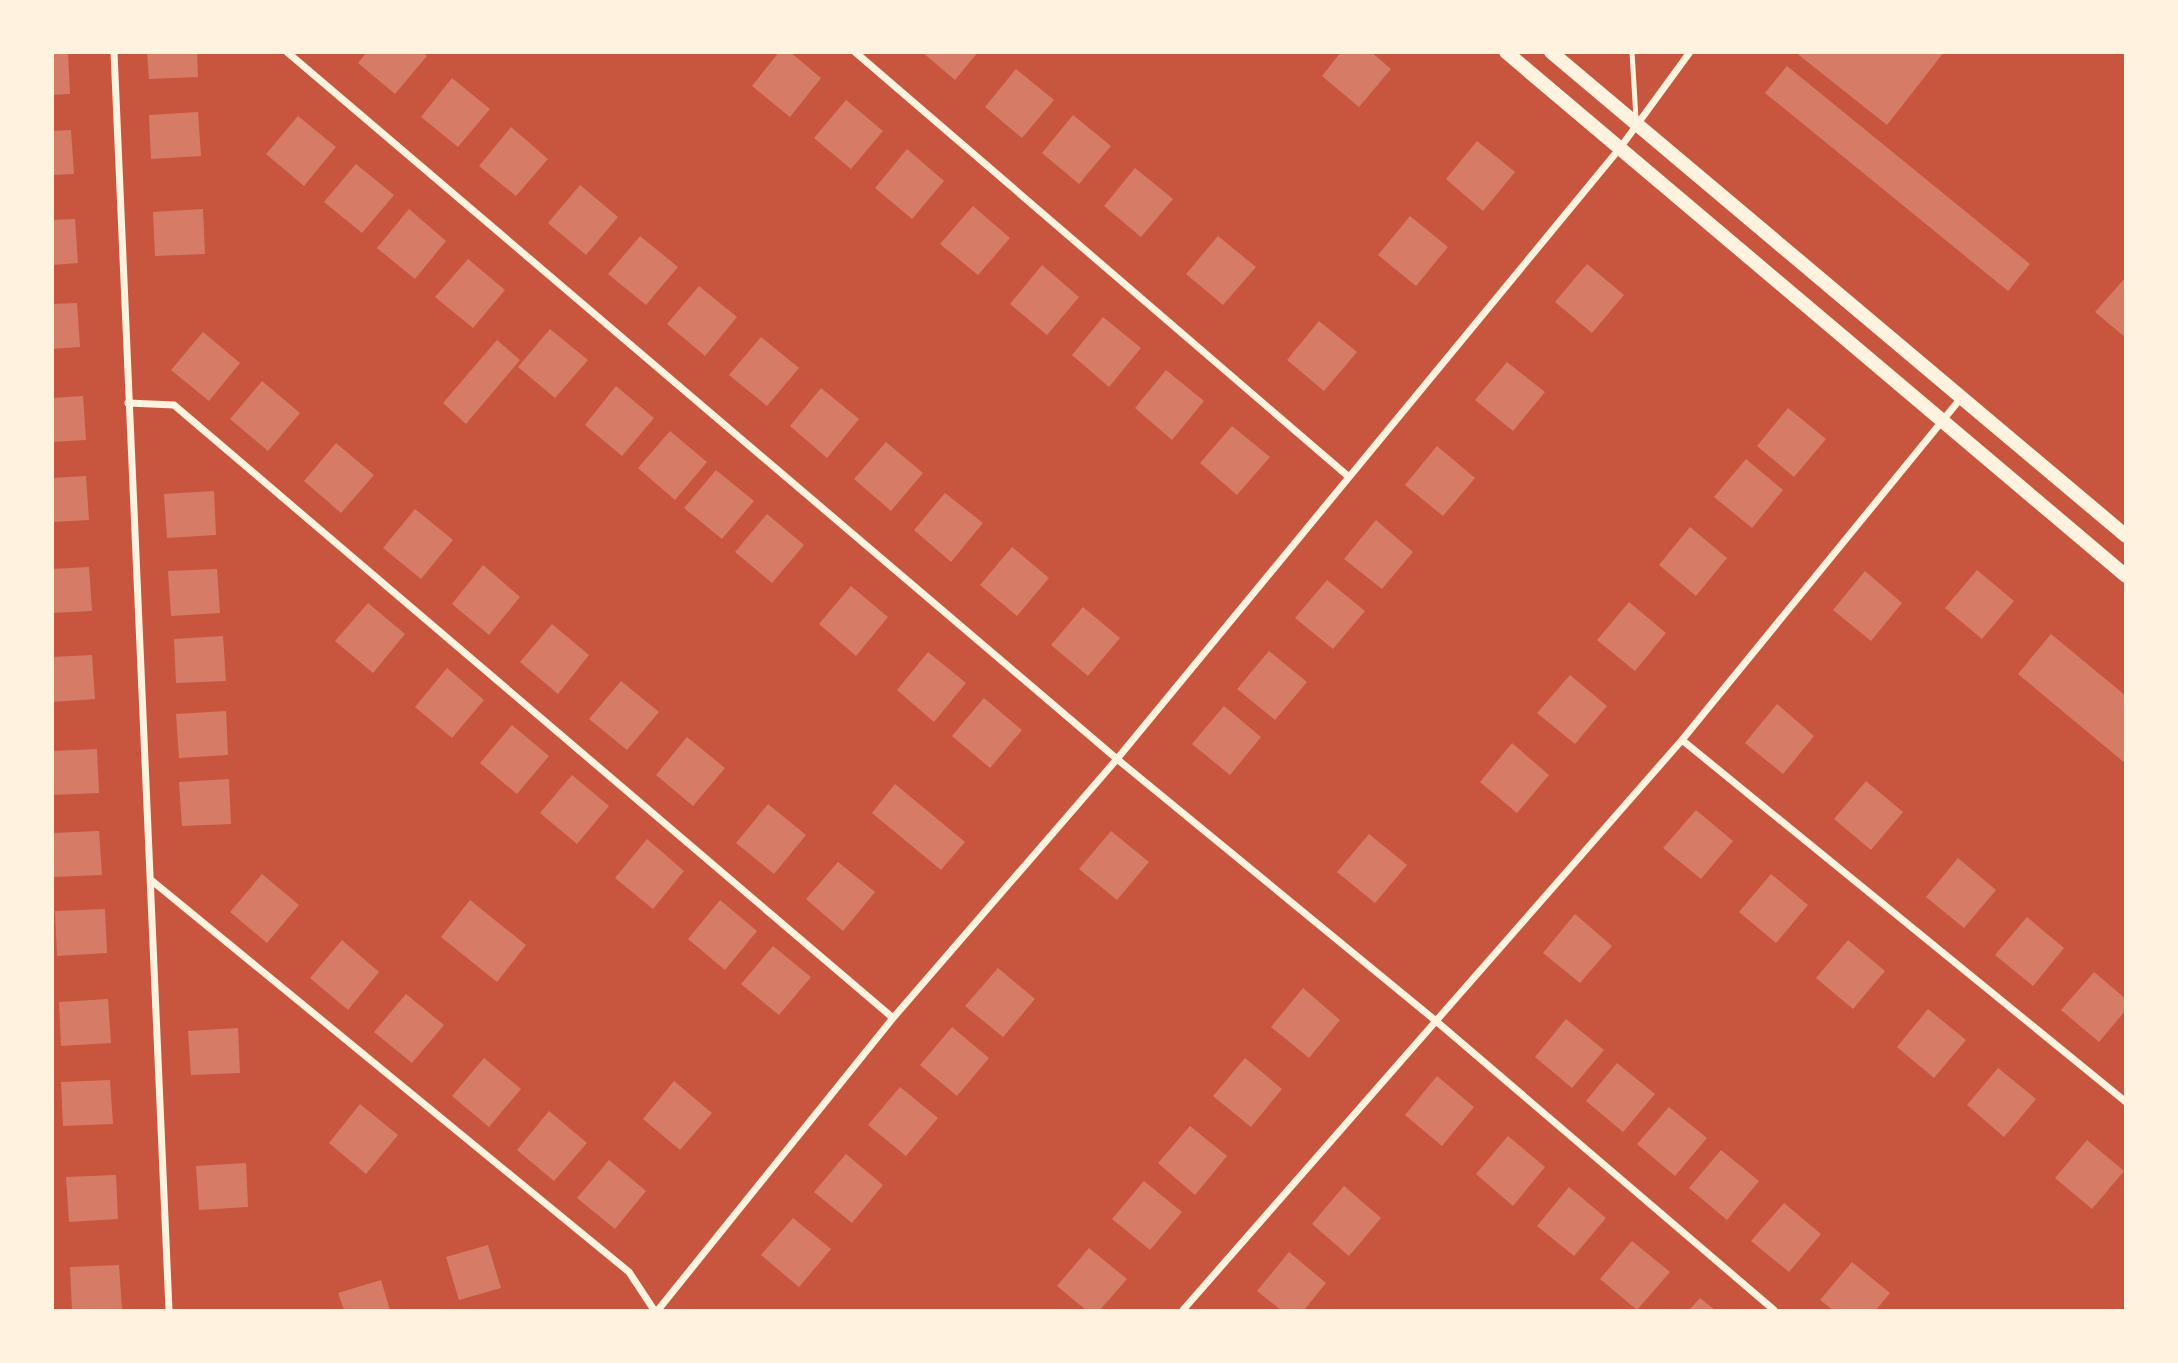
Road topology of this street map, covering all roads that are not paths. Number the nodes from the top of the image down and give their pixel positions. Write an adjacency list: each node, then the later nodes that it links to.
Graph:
1 (114, 52): 11 (street)
2 (287, 52): 17 (street)
3 (855, 52): 13 (street)
4 (1506, 52): 9 (main road)
5 (1551, 52): 8 (main road)
6 (1632, 52): 8 (lane)
7 (1690, 52): 8 (street)
8 (1637, 125): 9 (street); 10 (main road)
9 (1620, 148): 12 (main road); 13 (street)
10 (1961, 398): 12 (street); 14 (main road)
11 (128, 403): 18 (street); 19 (street)
12 (1942, 421): 15 (main road); 16 (street)
13 (1349, 477): 17 (street)
14 (2126, 536)
15 (2126, 576)
16 (1682, 740): 20 (street); 21 (street)
17 (1117, 759): 19 (street); 20 (street)
18 (151, 880): 22 (street); 23 (street)
19 (893, 1018): 23 (street)
20 (1436, 1021): 24 (street); 25 (street)
21 (2126, 1102)
22 (169, 1311)
23 (656, 1311)
24 (1183, 1311)
25 (1774, 1311)

